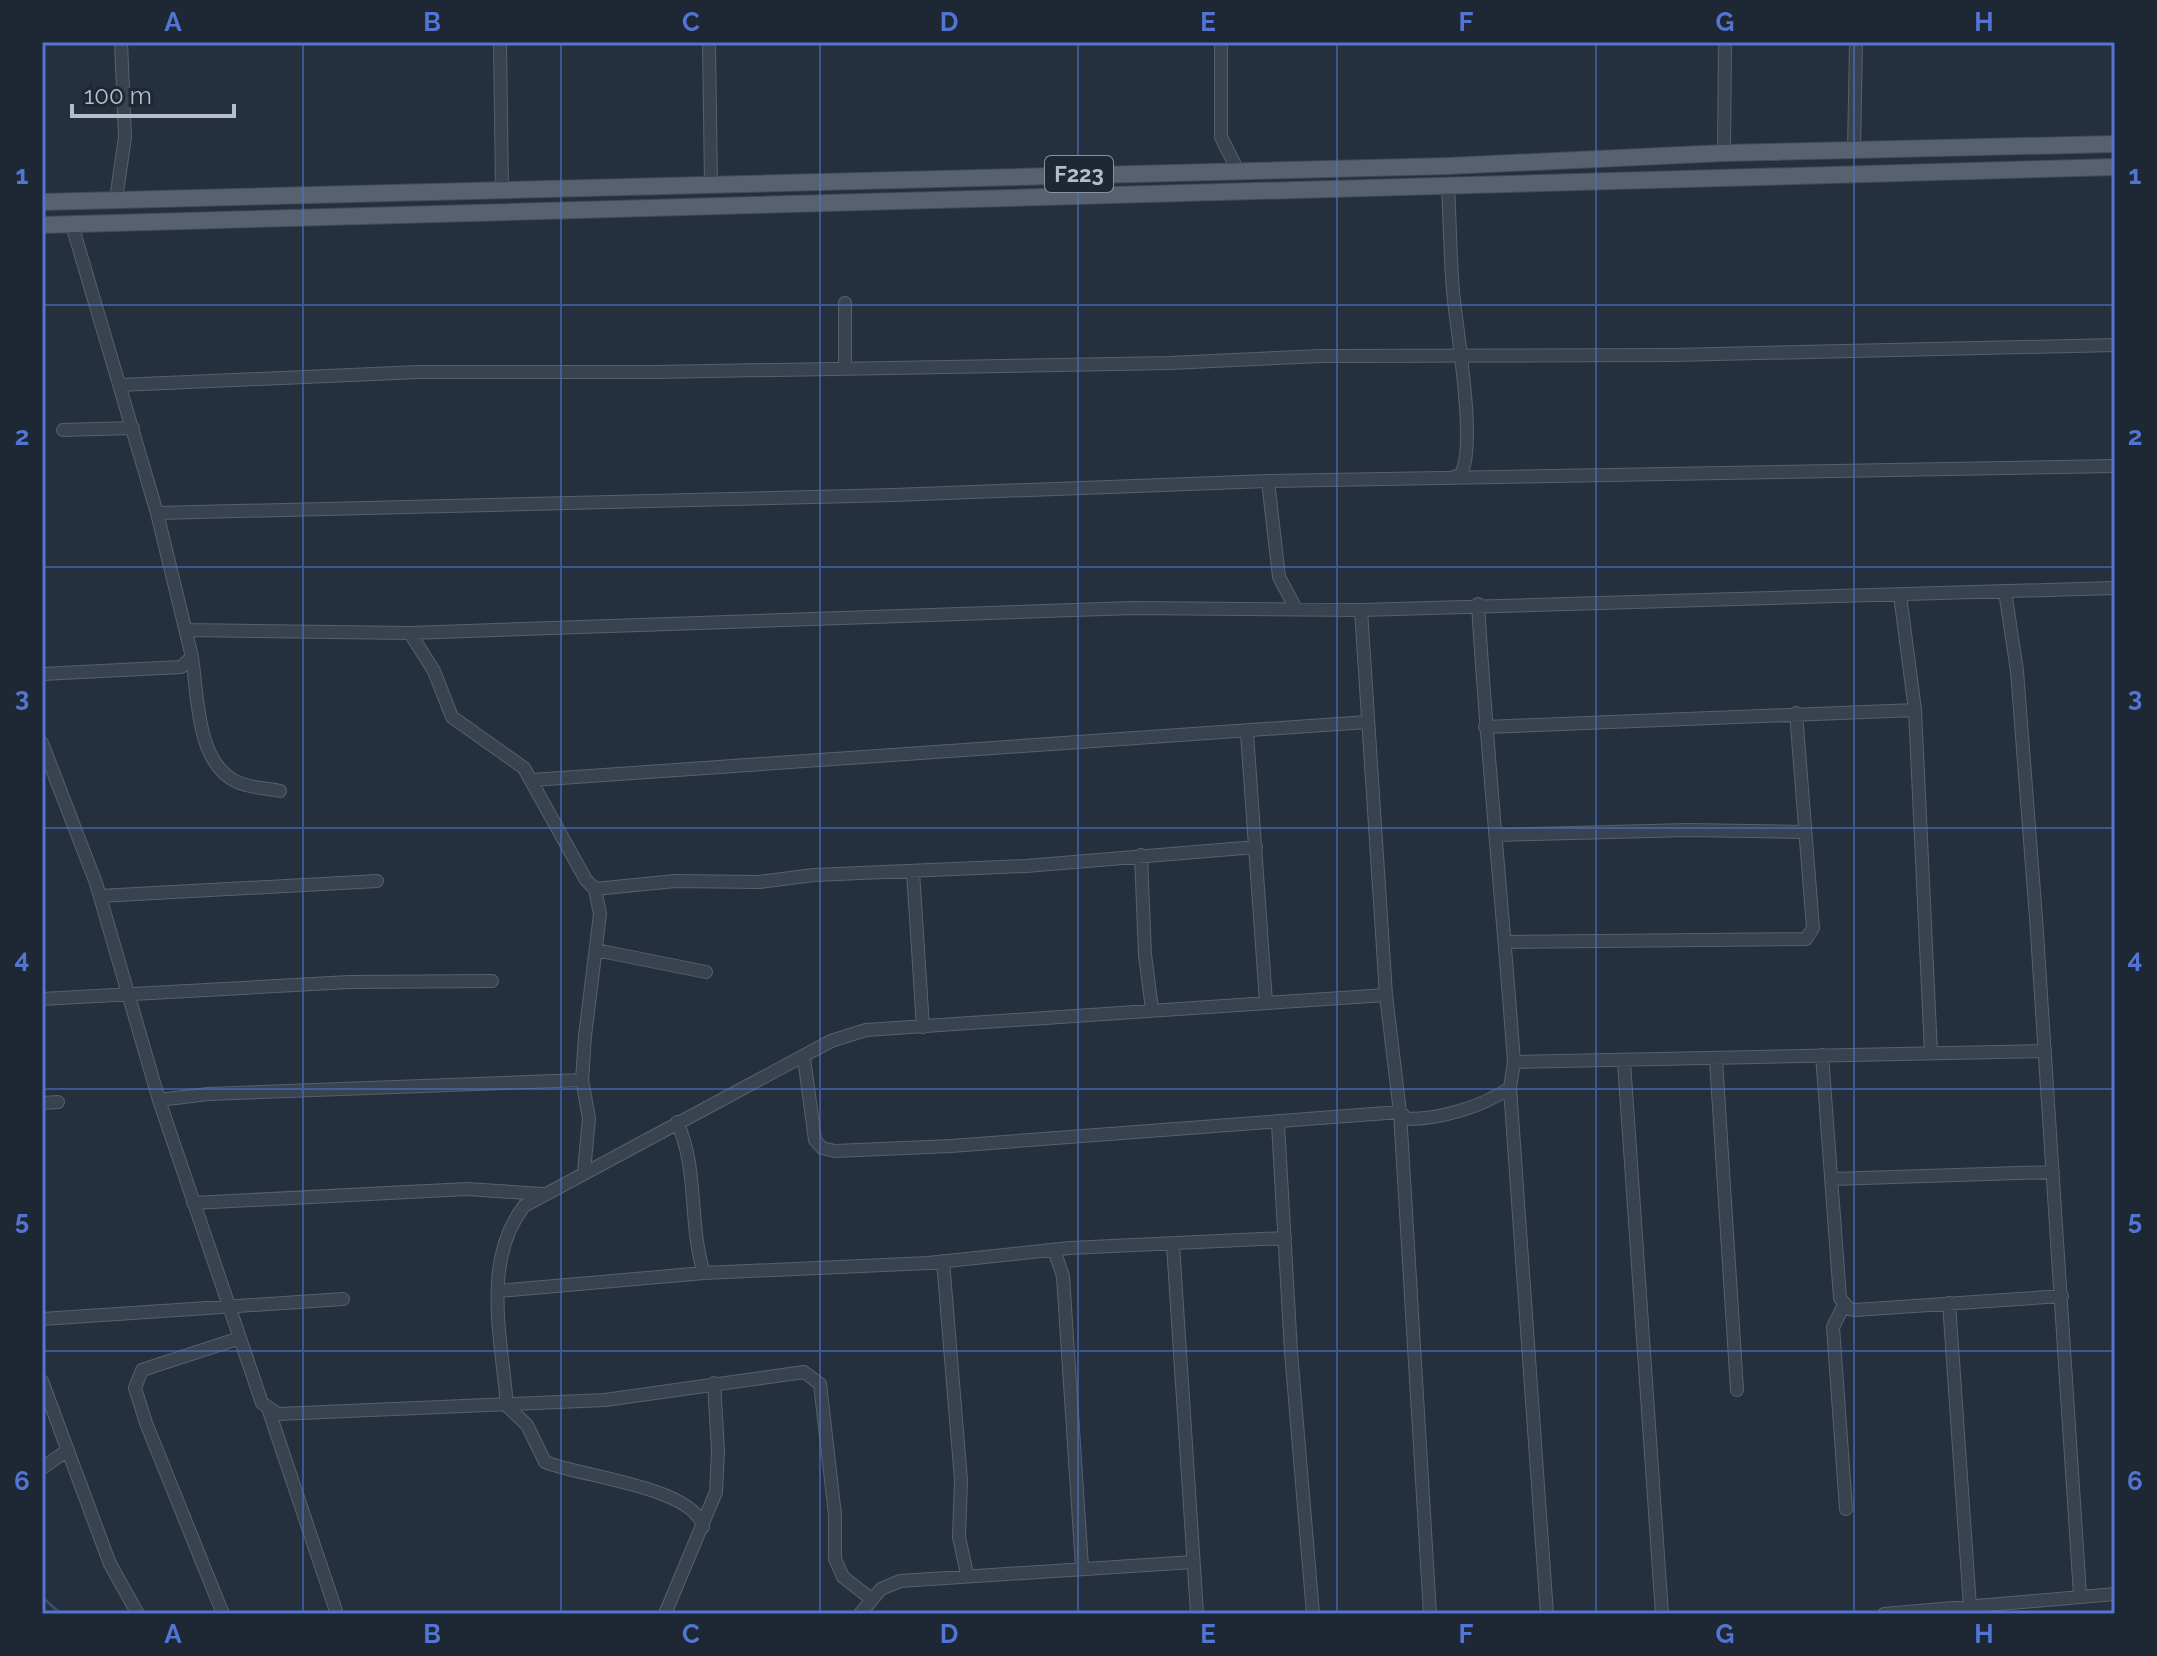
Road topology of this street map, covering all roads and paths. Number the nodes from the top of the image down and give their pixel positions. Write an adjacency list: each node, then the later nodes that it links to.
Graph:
1 (121, 42): 17 (street)
2 (500, 42): 15 (street)
3 (709, 42): 13 (street)
4 (1221, 42): 11 (street)
5 (1725, 42): 9 (street)
6 (1856, 42): 8 (street)
7 (2115, 144): 8 (main road, F223)
8 (1854, 151): 9 (main road, F223)
9 (1724, 153): 11 (main road, F223)
10 (2115, 167): 14 (main road, F223)
11 (1237, 169): 12 (main road, F223)
12 (1083, 174): 13 (main road, F223); 16 (main road)
13 (711, 186): 15 (main road, F223)
14 (1448, 186): 16 (main road, F223); 23 (street)
15 (502, 190): 17 (main road, F223)
16 (1084, 197): 20 (main road, F223)
17 (116, 199): 18 (main road, F223)
18 (42, 202)
19 (42, 225): 20 (main road, F223)
20 (72, 225): 25 (street)
21 (845, 303): 24 (street)
22 (2115, 345): 23 (street)
23 (1459, 355): 24 (street); 29 (street)
24 (845, 367): 25 (street)
25 (120, 385): 26 (street)
26 (133, 428): 27 (street); 31 (street)
27 (63, 430)
28 (2115, 466): 29 (street)
29 (1461, 474): 30 (street)
30 (1268, 481): 31 (street); 36 (street)
31 (157, 513): 38 (street)
32 (2115, 588): 33 (street)
33 (2005, 591): 34 (street); 70 (street)
34 (1900, 595): 35 (street); 42 (street)
35 (1478, 604): 37 (street); 45 (street)
36 (1295, 607): 37 (street); 39 (street)
37 (1361, 610): 44 (street)
38 (188, 630): 39 (street); 40 (street)
39 (410, 633): 50 (street)
40 (192, 657): 41 (street); 51 (street)
41 (42, 674)
42 (1915, 710): 43 (street); 71 (street)
43 (1796, 713): 45 (street); 52 (street)
44 (1367, 722): 46 (street); 64 (street)
45 (1485, 727): 53 (street)
46 (1247, 733): 50 (street); 54 (street)
47 (42, 743): 48 (street)
48 (56, 776): 49 (street); 59 (street)
49 (42, 777)
50 (532, 780): 58 (street)
51 (280, 791)
52 (1804, 832): 53 (street); 60 (street)
53 (1497, 835): 60 (street)
54 (1256, 847): 55 (street); 67 (street)
55 (1141, 855): 56 (street); 68 (street)
56 (913, 872): 58 (street); 69 (street)
57 (377, 881): 59 (street)
58 (595, 889): 61 (street)
59 (100, 896): 65 (street)
60 (1505, 942): 75 (street)
61 (596, 950): 62 (street); 77 (street)
62 (706, 972)
63 (492, 981): 65 (street)
64 (1386, 995): 67 (street); 82 (street)
65 (129, 996): 66 (street); 79 (street)
66 (42, 999)
67 (1266, 1002): 68 (street)
68 (1152, 1009): 69 (street)
69 (923, 1027): 73 (street)
70 (2045, 1051): 71 (street); 86 (street)
71 (1931, 1053): 72 (street)
72 (1822, 1055): 74 (street); 87 (street)
73 (804, 1058): 83 (street); 84 (street)
74 (1716, 1060): 76 (street); 105 (street)
75 (1514, 1062): 76 (street); 78 (street)
76 (1624, 1062): 128 (street)
77 (582, 1080): 79 (street); 85 (street)
78 (1510, 1088): 82 (street); 127 (street)
79 (159, 1100): 89 (street)
80 (58, 1102): 81 (street)
81 (42, 1103)
82 (1400, 1112): 84 (street); 126 (street)
83 (677, 1122): 85 (street); 94 (street)
84 (1278, 1124): 90 (street)
85 (584, 1172): 88 (street)
86 (2053, 1172): 87 (street); 96 (street)
87 (1832, 1179): 99 (street)
88 (542, 1194): 89 (street); 95 (street)
89 (193, 1203): 100 (street)
90 (1285, 1238): 91 (street); 125 (street)
91 (1173, 1245): 92 (street); 112 (street)
92 (1054, 1250): 93 (street); 113 (street)
93 (943, 1261): 94 (street); 114 (street)
94 (704, 1273): 95 (street)
95 (498, 1291): 106 (street)
96 (2062, 1296): 98 (street); 116 (street)
97 (343, 1299): 100 (street)
98 (1949, 1303): 99 (street); 118 (street)
99 (1844, 1305): 110 (street)
100 (230, 1308): 101 (street); 102 (street)
101 (42, 1319)
102 (240, 1338): 107 (street); 120 (street)
103 (42, 1381): 108 (street)
104 (714, 1383): 106 (street); 111 (street); 117 (street)
105 (1737, 1390)
106 (507, 1406): 107 (street); 111 (street)
107 (269, 1411): 121 (street)
108 (68, 1450): 109 (street); 119 (street)
109 (42, 1468)
110 (1846, 1509)
111 (703, 1527): 122 (street)
112 (1193, 1562): 113 (street); 124 (street)
113 (1082, 1567): 114 (street)
114 (967, 1574): 117 (street)
115 (2115, 1594): 116 (street)
116 (2080, 1595): 118 (street)
117 (870, 1598): 123 (street)
118 (1970, 1607): 129 (street)
119 (138, 1614)
120 (223, 1614)
121 (337, 1614)
122 (665, 1614)
123 (860, 1614)
124 (1197, 1614)
125 (1313, 1614)
126 (1430, 1614)
127 (1547, 1614)
128 (1662, 1614)
129 (1884, 1614)

